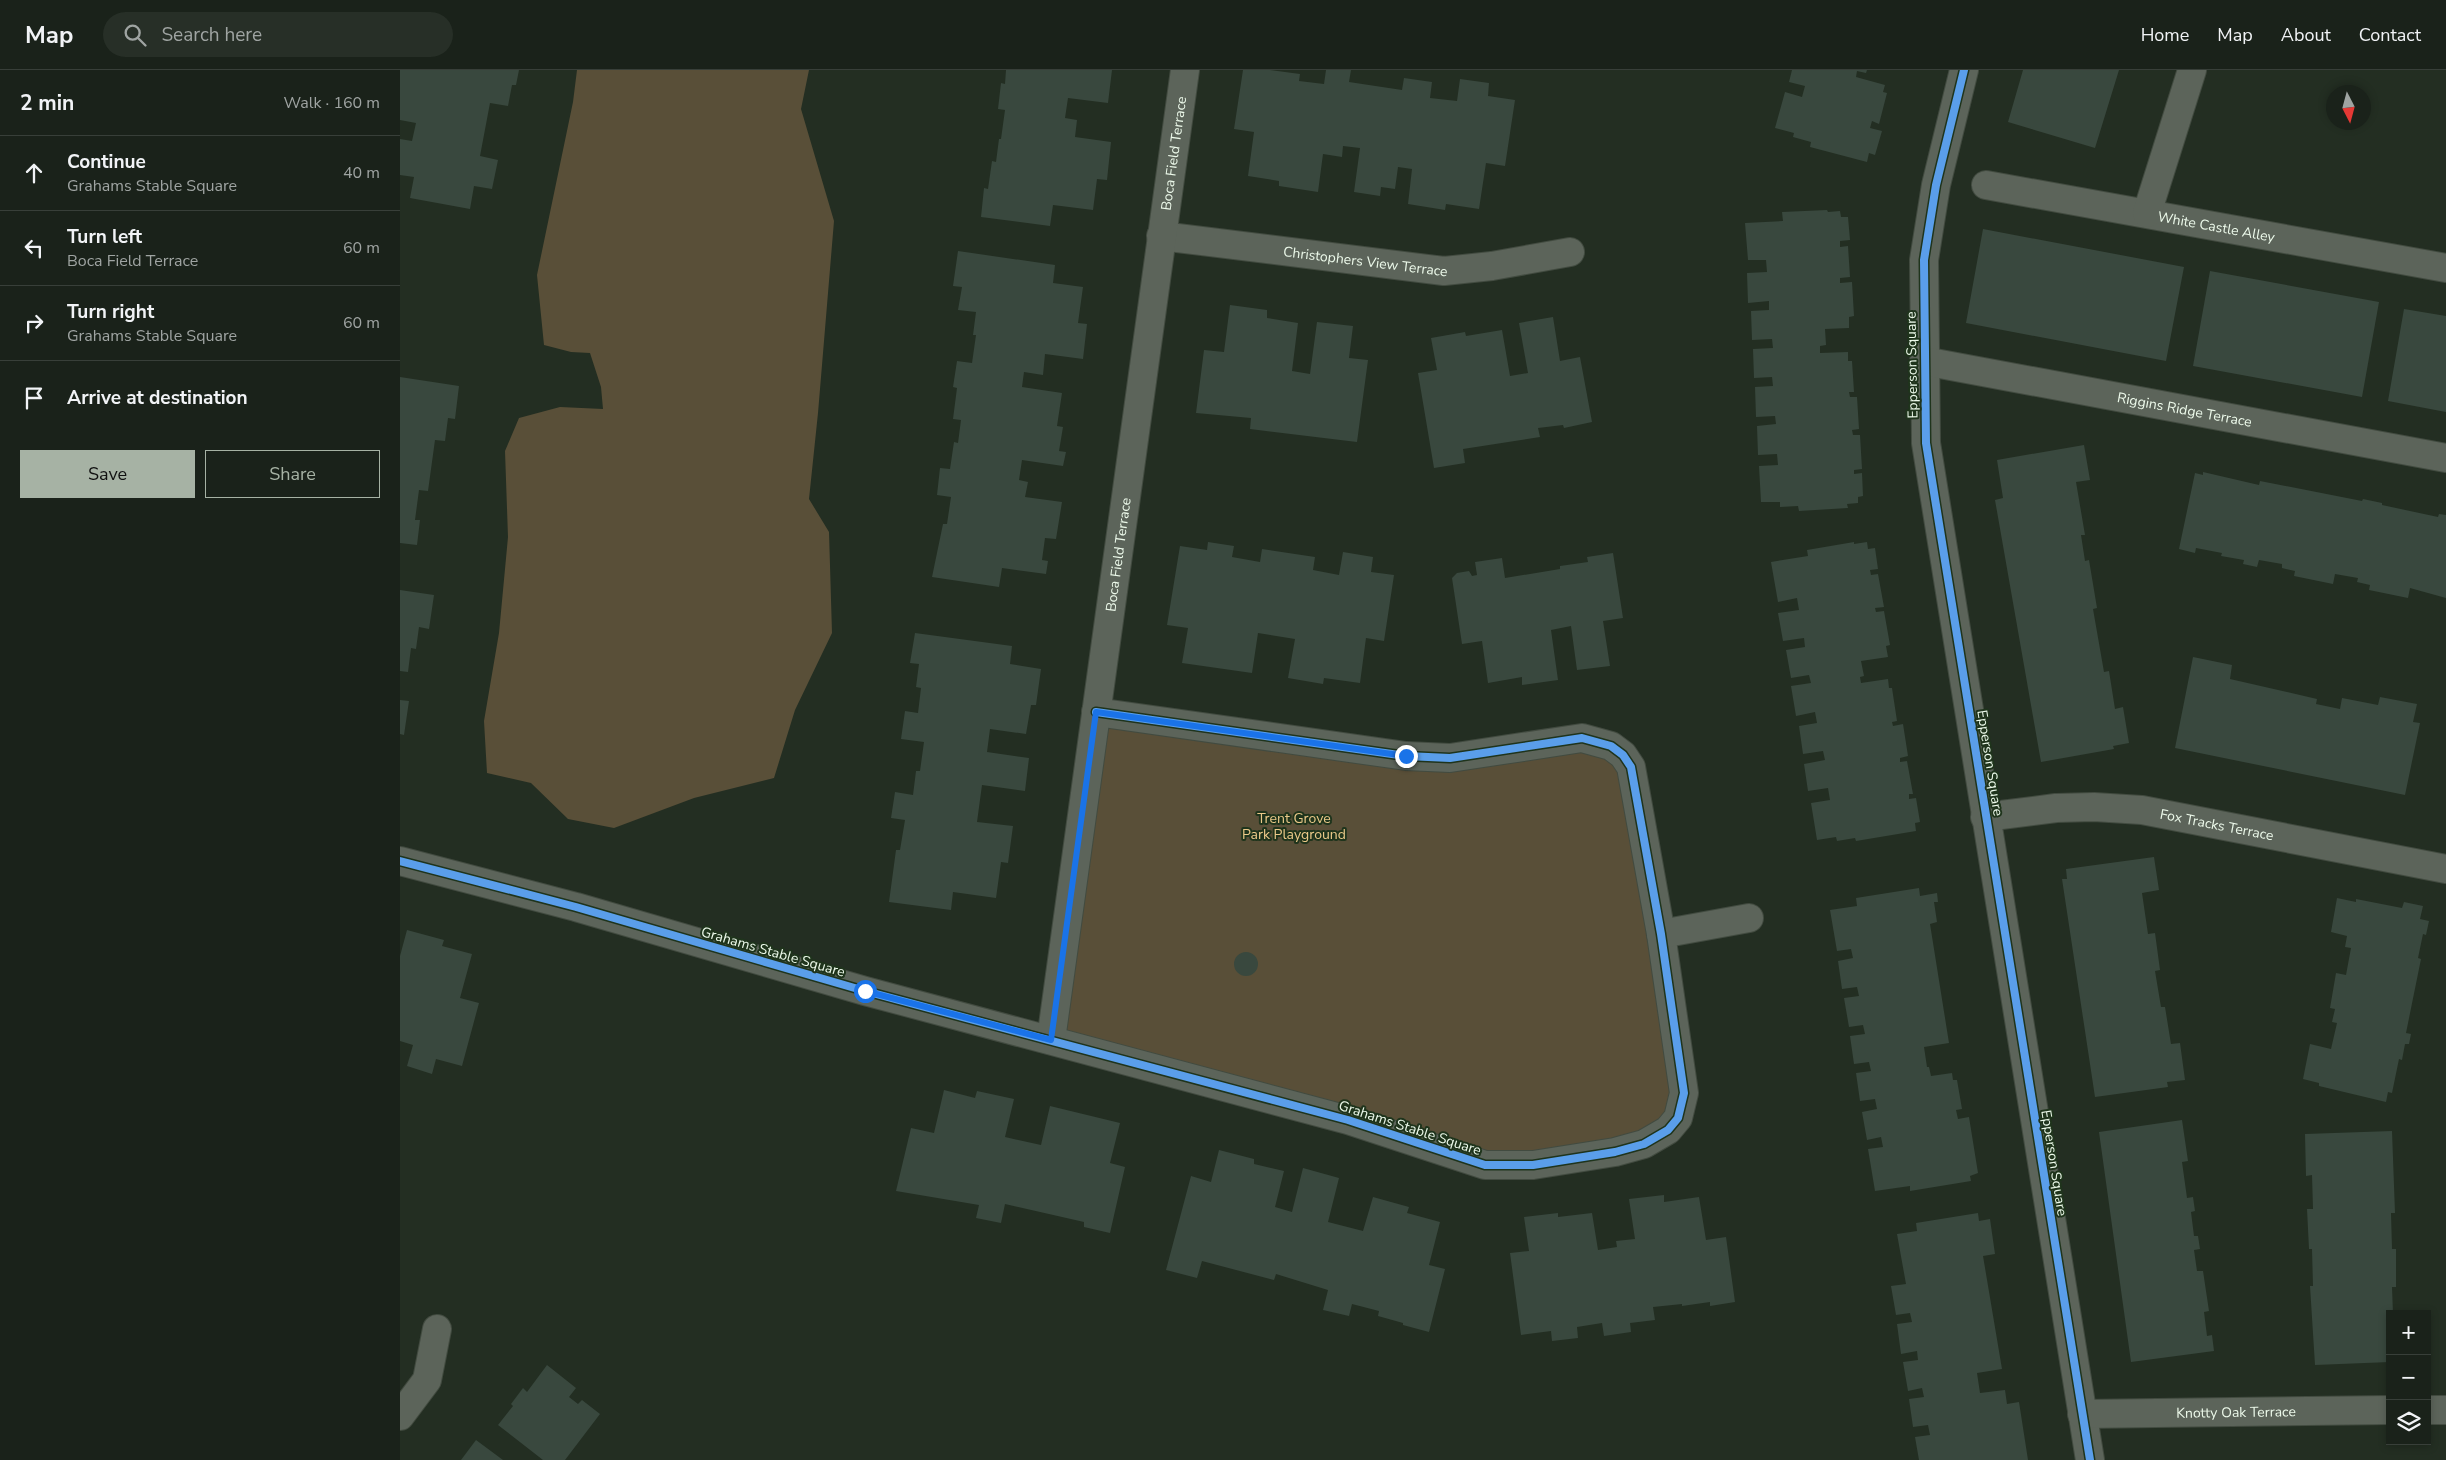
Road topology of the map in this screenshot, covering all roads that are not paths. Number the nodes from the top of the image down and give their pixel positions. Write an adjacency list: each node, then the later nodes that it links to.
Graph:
1 (1185, 70): 6 (street, Boca Field Terrace)
2 (1964, 70): 9 (street, Epperson Square)
3 (2192, 70): 5 (street)
4 (1986, 185): 5 (street, White Castle Alley)
5 (2147, 212): 8 (street, White Castle Alley)
6 (1160, 236): 7 (street, Christophers View Terrace); 11 (street, Boca Field Terrace)
7 (1570, 252)
8 (2446, 268)
9 (1924, 361): 10 (street, Riggins Ridge Terrace); 12 (street, Epperson Square)
10 (2446, 458)
11 (1096, 712): 16 (street, Grahams Stable Square); 17 (street, Boca Field Terrace)
12 (1985, 817): 14 (street, Fox Tracks Terrace); 22 (street, Epperson Square)
13 (400, 861): 17 (street, Grahams Stable Square)
14 (2446, 869)
15 (1749, 918): 16 (street)
16 (1661, 934): 17 (street, Grahams Stable Square)
17 (1051, 1040)
18 (437, 1329): 23 (street)
19 (2386, 1410): 22 (street, Knotty Oak Terrace)
20 (2431, 1410): 21 (street)
21 (2446, 1410)
22 (2082, 1414): 24 (street, Epperson Square)
23 (400, 1416)
24 (2090, 1460)

